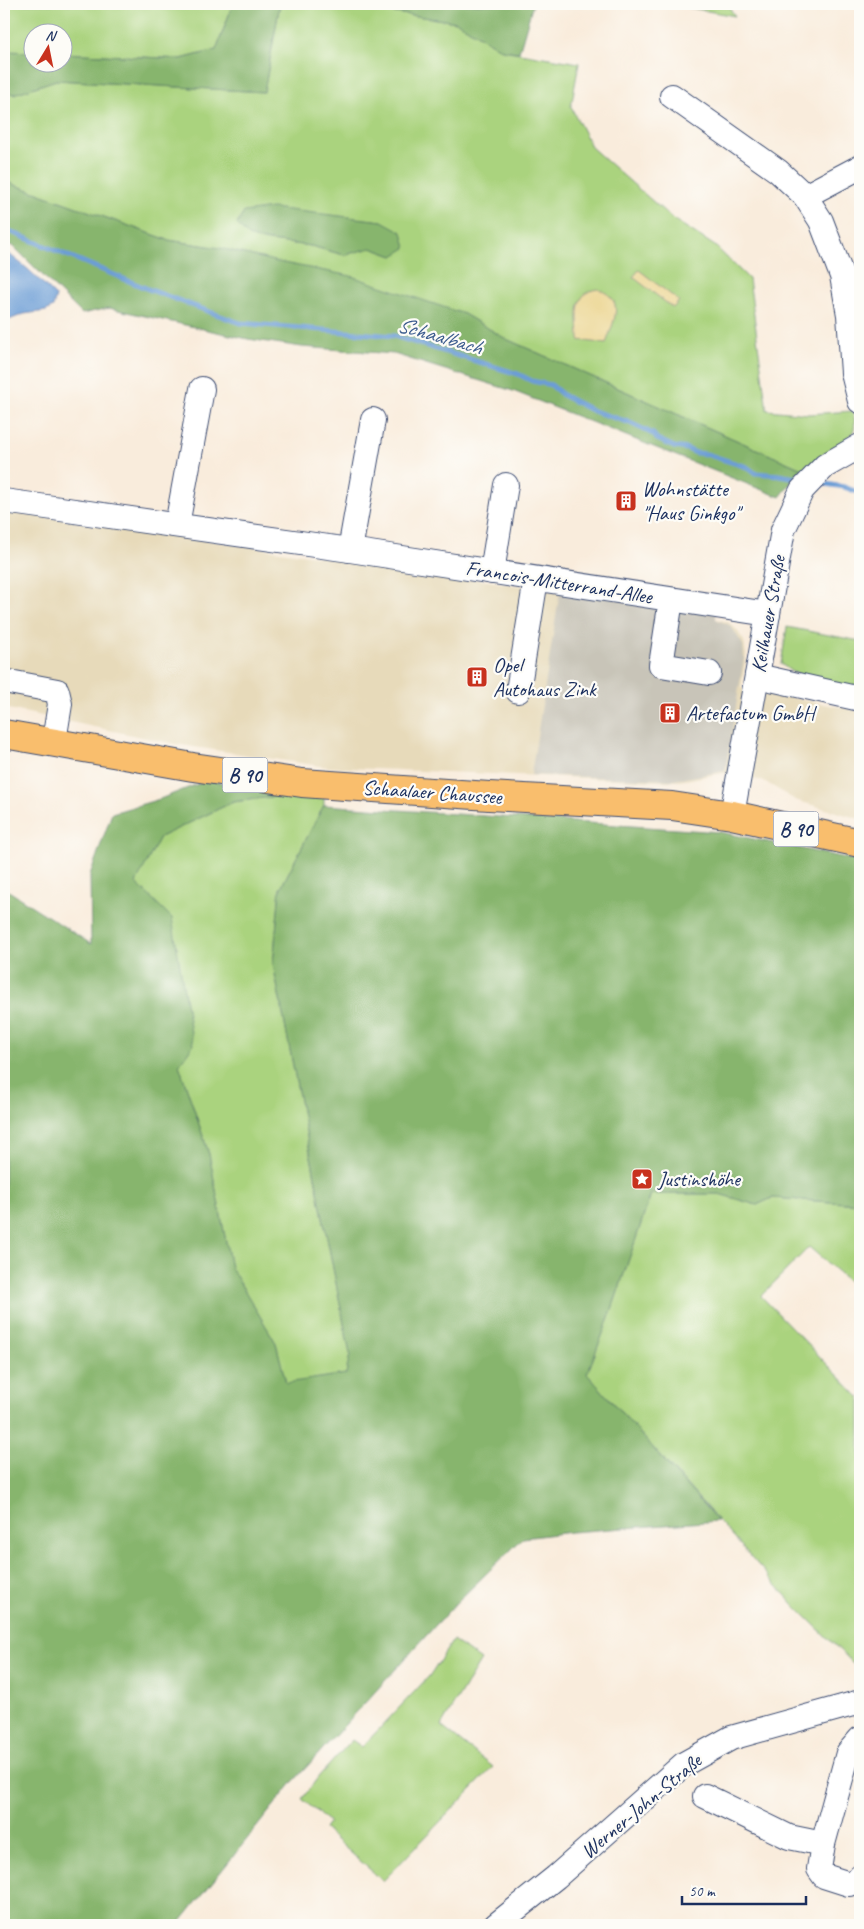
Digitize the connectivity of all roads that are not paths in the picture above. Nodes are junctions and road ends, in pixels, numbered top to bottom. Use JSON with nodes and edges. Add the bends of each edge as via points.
{"nodes":[{"id":1,"x":672,"y":96,"type":"dead end"},
{"id":2,"x":860,"y":167,"type":"edge"},
{"id":3,"x":804,"y":196,"type":"junction"},
{"id":4,"x":855,"y":314,"type":"edge"},
{"id":5,"x":202,"y":389,"type":"dead end"},
{"id":6,"x":860,"y":401,"type":"edge"},
{"id":7,"x":373,"y":420,"type":"dead end"},
{"id":8,"x":860,"y":446,"type":"edge"},
{"id":9,"x":506,"y":485,"type":"dead end"},
{"id":10,"x":4,"y":501,"type":"edge"},
{"id":11,"x":177,"y":525,"type":"junction"},
{"id":12,"x":350,"y":550,"type":"junction"},
{"id":13,"x":492,"y":572,"type":"junction"},
{"id":14,"x":536,"y":578,"type":"junction"},
{"id":15,"x":671,"y":600,"type":"junction"},
{"id":16,"x":768,"y":614,"type":"junction"},
{"id":17,"x":709,"y":673,"type":"dead end"},
{"id":18,"x":757,"y":676,"type":"junction"},
{"id":19,"x":4,"y":681,"type":"edge"},
{"id":20,"x":518,"y":691,"type":"dead end"},
{"id":21,"x":860,"y":699,"type":"edge"},
{"id":22,"x":4,"y":734,"type":"edge"},
{"id":23,"x":54,"y":741,"type":"junction"},
{"id":24,"x":732,"y":815,"type":"junction"},
{"id":25,"x":860,"y":843,"type":"edge"},
{"id":26,"x":860,"y":1702,"type":"edge"},
{"id":27,"x":860,"y":1739,"type":"edge"},
{"id":28,"x":705,"y":1796,"type":"dead end"},
{"id":29,"x":823,"y":1844,"type":"junction"},
{"id":30,"x":860,"y":1877,"type":"edge"},
{"id":31,"x":496,"y":1925,"type":"edge"}],
"edges":[{"from":1,"to":3,"type":"street","via":[[778,171]]},
{"from":2,"to":3,"type":"street"},
{"from":3,"to":4,"type":"street","via":[[832,246]]},
{"from":4,"to":6,"type":"street","via":[[853,373]]},
{"from":5,"to":11,"type":"street"},
{"from":7,"to":12,"type":"street"},
{"from":8,"to":16,"type":"street","name":"Keilhauer Straße","via":[[826,466],[802,490],[783,530]]},
{"from":9,"to":13,"type":"street"},
{"from":10,"to":11,"type":"street","name":"Francois-Mitterrand-Allee"},
{"from":11,"to":12,"type":"street","name":"Francois-Mitterrand-Allee"},
{"from":12,"to":13,"type":"street","name":"Francois-Mitterrand-Allee"},
{"from":13,"to":14,"type":"street","name":"Francois-Mitterrand-Allee"},
{"from":14,"to":15,"type":"street","name":"Francois-Mitterrand-Allee"},
{"from":14,"to":20,"type":"street"},
{"from":15,"to":16,"type":"street","name":"Francois-Mitterrand-Allee"},
{"from":15,"to":17,"type":"street","via":[[661,665]]},
{"from":16,"to":18,"type":"street","name":"Keilhauer Straße"},
{"from":18,"to":21,"type":"street"},
{"from":18,"to":24,"type":"street","name":"Keilhauer Straße"},
{"from":19,"to":23,"type":"street","via":[[57,691],[60,704]]},
{"from":22,"to":23,"type":"main road","name":"Schaalaer Chaussee","number":"B 90"},
{"from":23,"to":24,"type":"main road","name":"Schaalaer Chaussee","number":"B 90","via":[[302,783],[672,806]]},
{"from":24,"to":25,"type":"main road","name":"Schaalaer Chaussee","number":"B 90"},
{"from":26,"to":31,"type":"street","name":"Werner-John-Straße","via":[[731,1738],[684,1764],[556,1877]]},
{"from":27,"to":29,"type":"street","via":[[848,1753]]},
{"from":28,"to":29,"type":"street","via":[[788,1837]]},
{"from":29,"to":30,"type":"street","via":[[819,1869],[824,1876],[849,1884]]}]}
